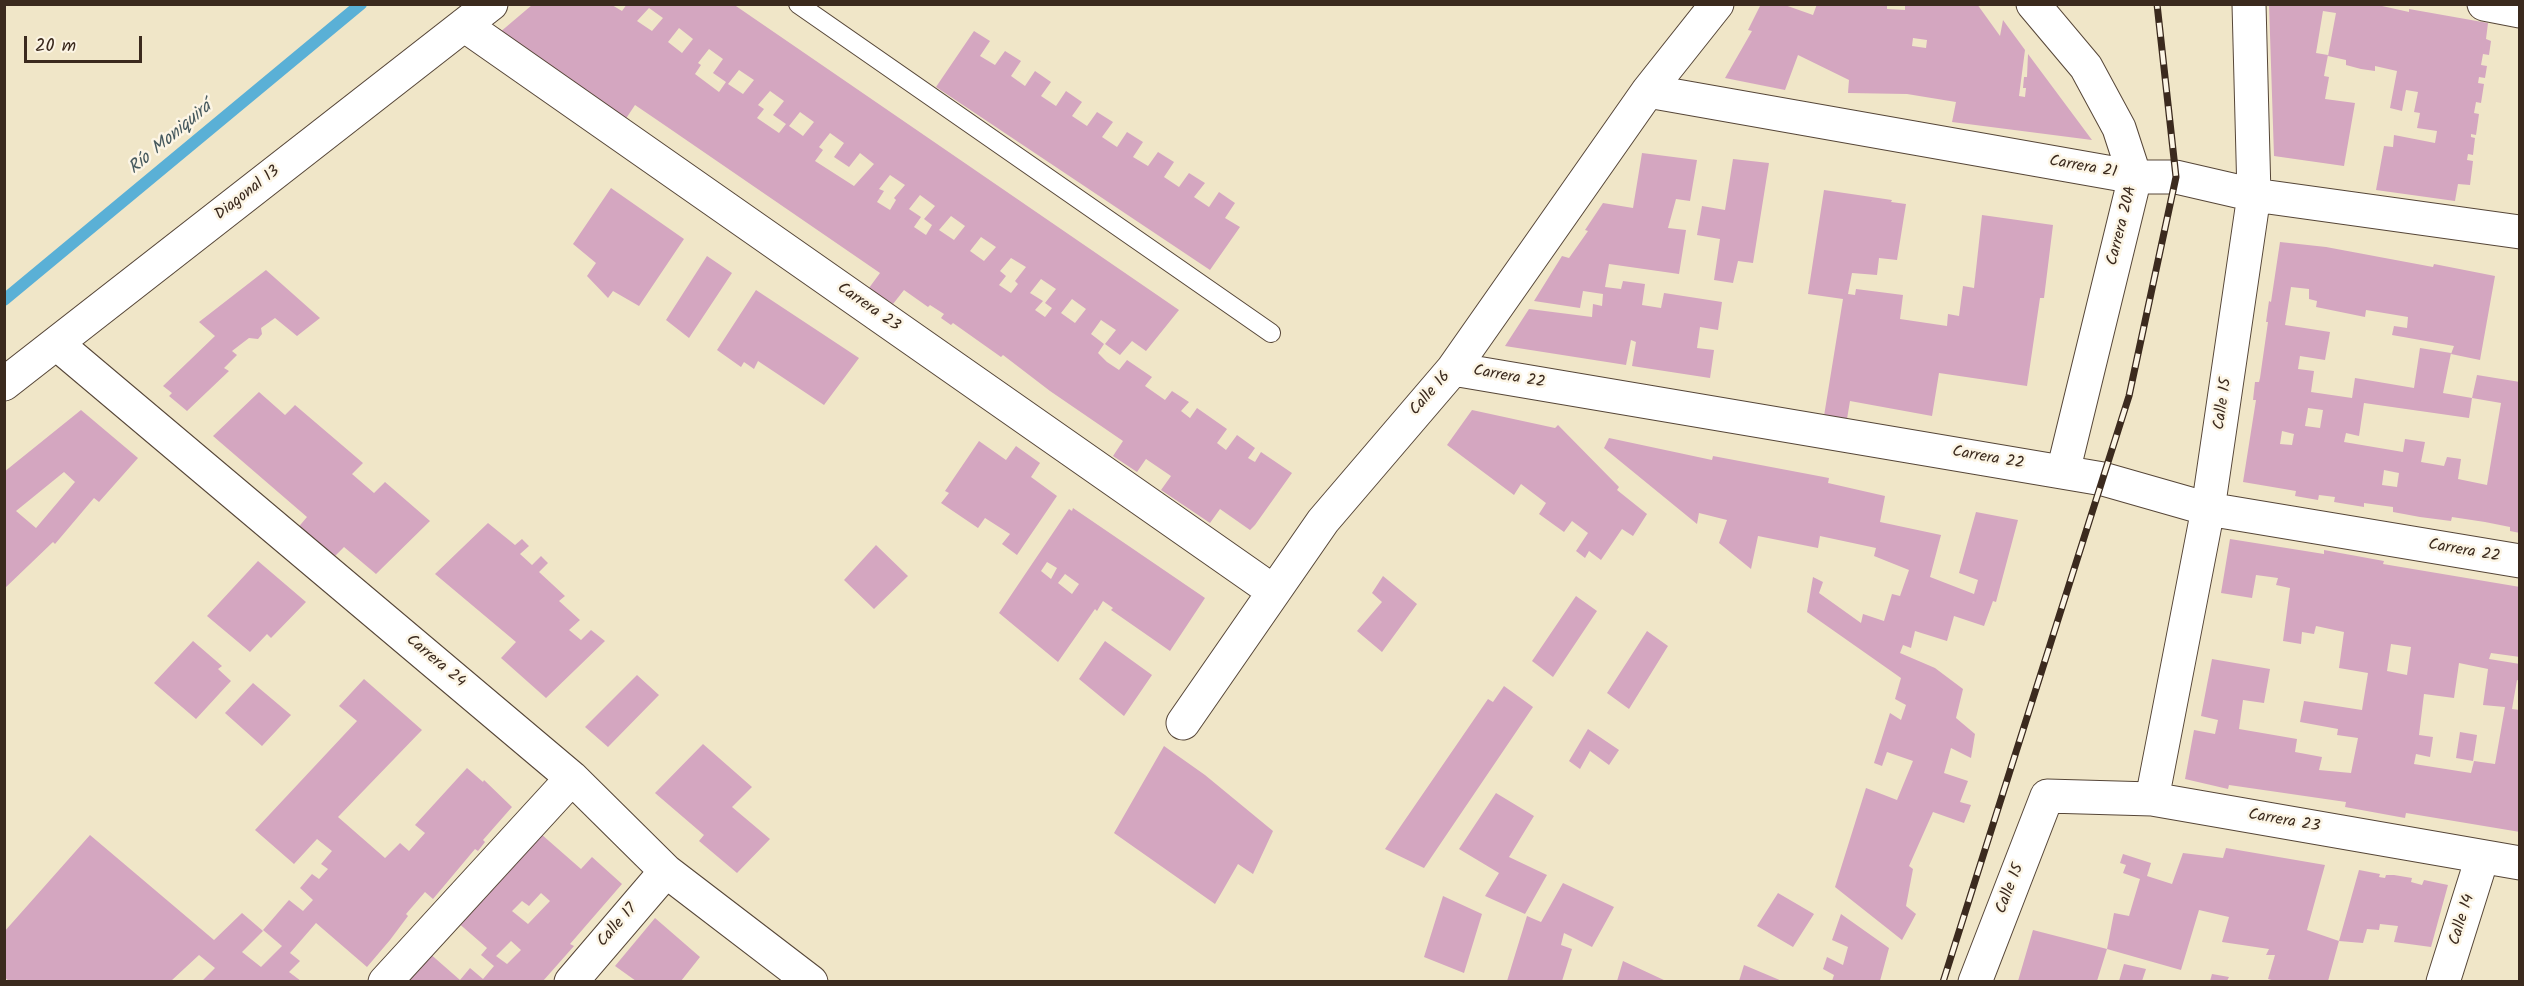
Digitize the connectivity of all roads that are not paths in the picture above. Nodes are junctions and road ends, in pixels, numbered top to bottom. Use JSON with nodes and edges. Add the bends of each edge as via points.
{"nodes":[{"id":1,"x":491,"y":4,"type":"edge"},
{"id":2,"x":798,"y":4,"type":"edge"},
{"id":3,"x":1717,"y":4,"type":"edge"},
{"id":4,"x":2032,"y":4,"type":"edge"},
{"id":5,"x":2249,"y":4,"type":"edge"},
{"id":6,"x":2484,"y":4,"type":"edge"},
{"id":7,"x":2520,"y":11,"type":"edge"},
{"id":8,"x":464,"y":25,"type":"junction"},
{"id":9,"x":1648,"y":91,"type":"junction"},
{"id":10,"x":2135,"y":177,"type":"junction"},
{"id":11,"x":2254,"y":195,"type":"junction"},
{"id":12,"x":2520,"y":232,"type":"edge"},
{"id":13,"x":1271,"y":333,"type":"dead end"},
{"id":14,"x":57,"y":344,"type":"junction"},
{"id":15,"x":1453,"y":369,"type":"junction"},
{"id":16,"x":4,"y":384,"type":"edge"},
{"id":17,"x":2063,"y":472,"type":"junction"},
{"id":18,"x":2208,"y":509,"type":"junction"},
{"id":19,"x":2520,"y":561,"type":"edge"},
{"id":20,"x":1273,"y":591,"type":"junction"},
{"id":21,"x":1183,"y":723,"type":"dead end"},
{"id":22,"x":572,"y":778,"type":"junction"},
{"id":23,"x":2047,"y":796,"type":"joint"},
{"id":24,"x":2152,"y":799,"type":"junction"},
{"id":25,"x":2482,"y":858,"type":"junction"},
{"id":26,"x":2520,"y":863,"type":"edge"},
{"id":27,"x":666,"y":871,"type":"junction"},
{"id":28,"x":385,"y":981,"type":"edge"},
{"id":29,"x":571,"y":981,"type":"edge"},
{"id":30,"x":811,"y":981,"type":"edge"},
{"id":31,"x":1975,"y":981,"type":"edge"},
{"id":32,"x":2443,"y":981,"type":"edge"}],
"edges":[{"from":1,"to":8,"type":"street","name":"Diagonal 13"},
{"from":2,"to":13,"type":"lane"},
{"from":3,"to":9,"type":"street","name":"Calle 16"},
{"from":4,"to":10,"type":"street","name":"Carrera 20A","via":[[2086,67],[2119,128]]},
{"from":5,"to":11,"type":"street","name":"Calle 15"},
{"from":6,"to":7,"type":"street"},
{"from":8,"to":14,"type":"street","name":"Diagonal 13"},
{"from":8,"to":20,"type":"street","name":"Carrera 23"},
{"from":9,"to":10,"type":"street","name":"Carrera 21"},
{"from":9,"to":15,"type":"street","name":"Calle 16"},
{"from":10,"to":11,"type":"street","name":"Carrera 21","via":[[2176,177]]},
{"from":10,"to":17,"type":"street","name":"Carrera 20A"},
{"from":11,"to":12,"type":"street","name":"Carrera 21"},
{"from":11,"to":18,"type":"street","name":"Calle 15"},
{"from":14,"to":16,"type":"street","name":"Diagonal 13"},
{"from":14,"to":22,"type":"street","name":"Carrera 24"},
{"from":15,"to":17,"type":"street","name":"Carrera 22"},
{"from":15,"to":20,"type":"street","name":"Calle 16","via":[[1323,521]]},
{"from":17,"to":18,"type":"street","name":"Carrera 22","via":[[2103,479]]},
{"from":18,"to":19,"type":"street","name":"Carrera 22"},
{"from":18,"to":24,"type":"street","name":"Calle 15"},
{"from":20,"to":21,"type":"street","name":"Calle 16"},
{"from":22,"to":27,"type":"street","name":"Carrera 24"},
{"from":22,"to":28,"type":"street"},
{"from":23,"to":24,"type":"street","name":"Carrera 23"},
{"from":23,"to":31,"type":"street","name":"Calle 15"},
{"from":24,"to":25,"type":"street","name":"Carrera 23"},
{"from":25,"to":26,"type":"street","name":"Carrera 23"},
{"from":25,"to":32,"type":"street","name":"Calle 14"},
{"from":27,"to":29,"type":"street","name":"Calle 17"},
{"from":27,"to":30,"type":"street","name":"Carrera 24"}]}
